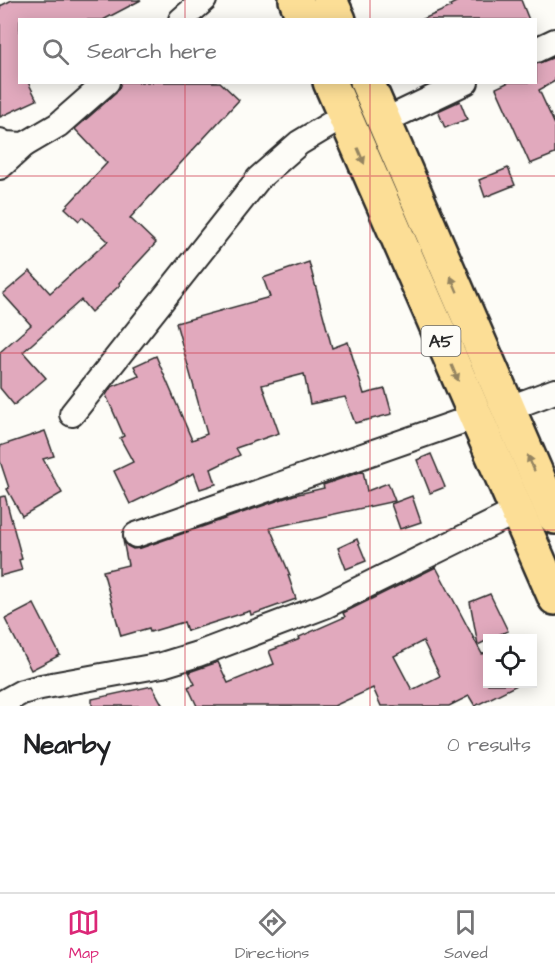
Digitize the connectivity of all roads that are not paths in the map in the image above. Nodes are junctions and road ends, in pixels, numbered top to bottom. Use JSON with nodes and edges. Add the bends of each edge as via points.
{"nodes":[{"id":1,"x":204,"y":0,"type":"edge"},
{"id":2,"x":296,"y":0,"type":"edge"},
{"id":3,"x":330,"y":0,"type":"edge"},
{"id":4,"x":183,"y":18,"type":"edge"},
{"id":5,"x":303,"y":18,"type":"edge"},
{"id":6,"x":338,"y":18,"type":"edge"},
{"id":7,"x":555,"y":41,"type":"edge"},
{"id":8,"x":537,"y":50,"type":"edge"},
{"id":9,"x":105,"y":84,"type":"edge"},
{"id":10,"x":331,"y":84,"type":"edge"},
{"id":11,"x":368,"y":84,"type":"edge"},
{"id":12,"x":462,"y":84,"type":"edge"},
{"id":13,"x":344,"y":116,"type":"junction"},
{"id":14,"x":384,"y":121,"type":"junction"},
{"id":15,"x":0,"y":141,"type":"edge"},
{"id":16,"x":24,"y":145,"type":"junction"},
{"id":17,"x":0,"y":167,"type":"edge"},
{"id":18,"x":555,"y":391,"type":"edge"},
{"id":19,"x":507,"y":409,"type":"junction"},
{"id":20,"x":72,"y":414,"type":"dead end"},
{"id":21,"x":474,"y":417,"type":"junction"},
{"id":22,"x":517,"y":511,"type":"junction"},
{"id":23,"x":555,"y":517,"type":"edge"},
{"id":24,"x":136,"y":535,"type":"dead end"},
{"id":25,"x":555,"y":598,"type":"edge"},
{"id":26,"x":0,"y":704,"type":"edge"}],
"edges":[{"from":1,"to":4,"type":"street"},
{"from":2,"to":5,"type":"highway"},
{"from":3,"to":6,"type":"highway"},
{"from":7,"to":8,"type":"street"},
{"from":9,"to":16,"type":"street","via":[[58,125]]},
{"from":10,"to":13,"type":"highway","number":"A5"},
{"from":11,"to":14,"type":"highway","number":"A5"},
{"from":12,"to":14,"type":"street"},
{"from":13,"to":20,"type":"street","via":[[299,143],[259,178]]},
{"from":13,"to":21,"type":"highway","number":"A5","one_way":true},
{"from":19,"to":14,"type":"highway","number":"A5","one_way":true},
{"from":15,"to":16,"type":"street"},
{"from":16,"to":17,"type":"street"},
{"from":18,"to":19,"type":"street"},
{"from":23,"to":19,"type":"highway","number":"A5","one_way":true},
{"from":21,"to":22,"type":"highway","number":"A5"},
{"from":21,"to":24,"type":"street"},
{"from":22,"to":25,"type":"highway","number":"A5"},
{"from":22,"to":26,"type":"street","via":[[325,606],[198,654],[162,665],[41,687]]}]}
